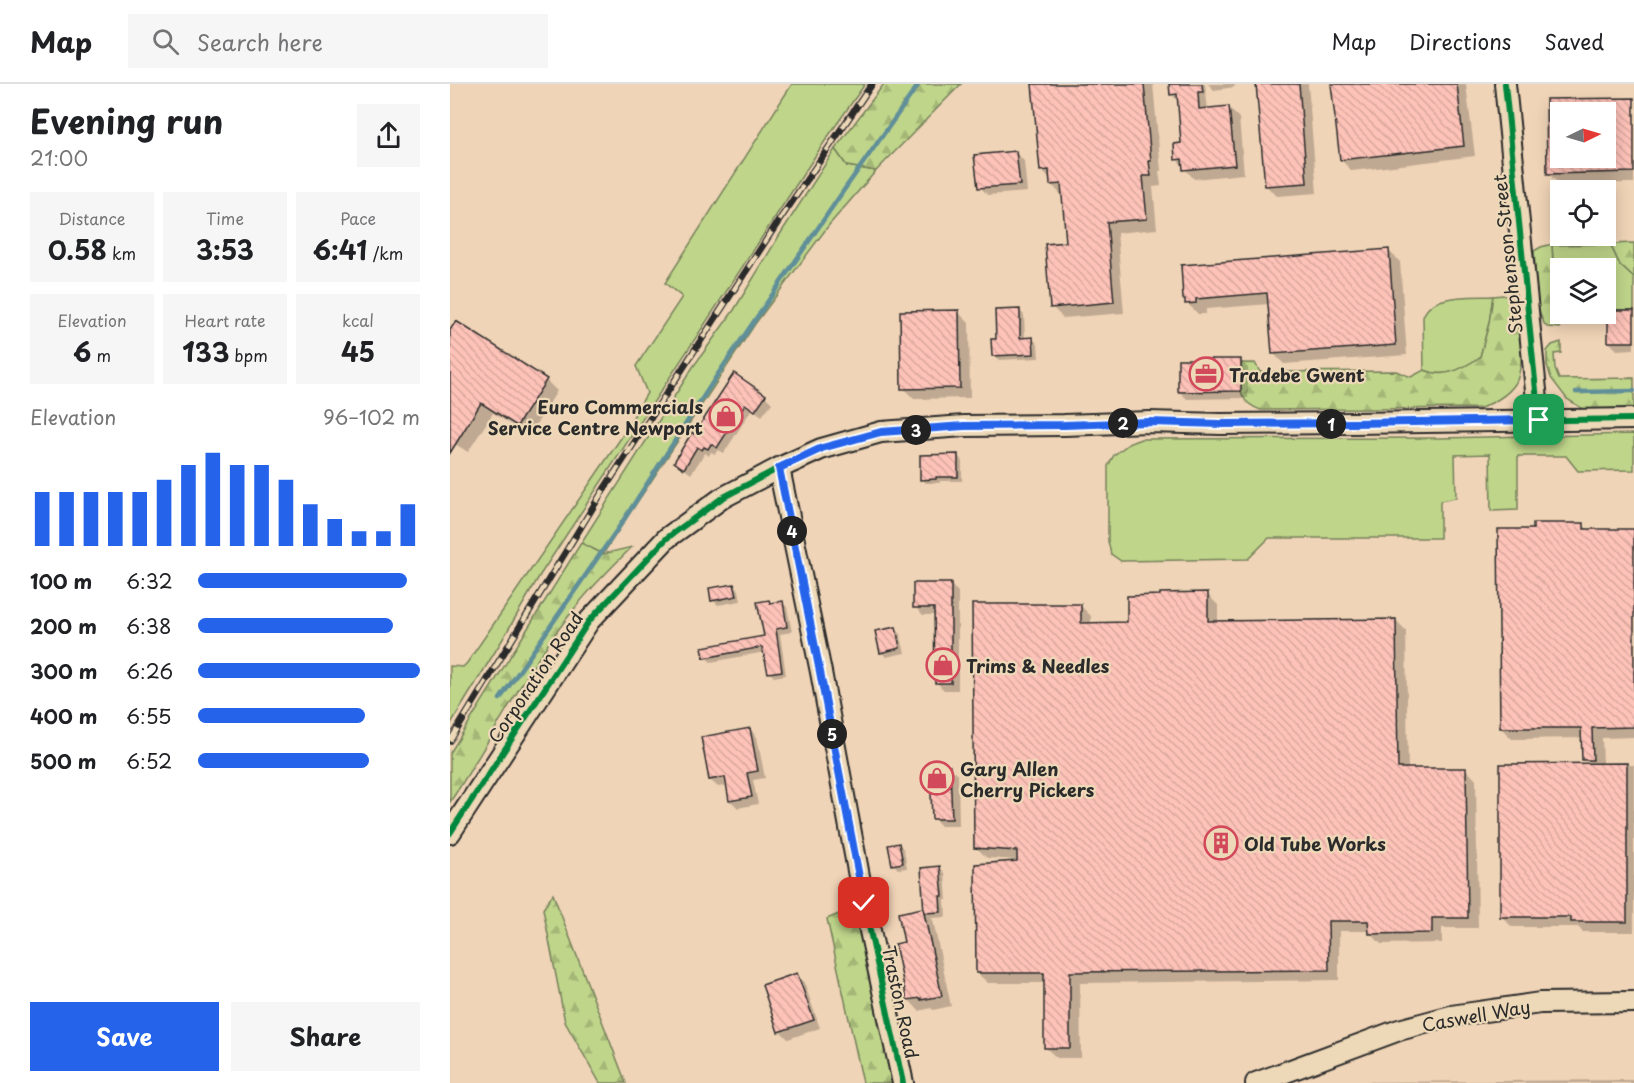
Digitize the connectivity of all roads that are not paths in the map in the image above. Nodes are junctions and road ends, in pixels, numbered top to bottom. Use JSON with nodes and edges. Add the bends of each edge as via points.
{"nodes":[{"id":1,"x":1505,"y":84,"type":"edge"},
{"id":2,"x":1634,"y":419,"type":"edge"},
{"id":3,"x":1539,"y":420,"type":"junction"},
{"id":4,"x":779,"y":468,"type":"junction"},
{"id":5,"x":450,"y":833,"type":"edge"},
{"id":6,"x":1634,"y":1002,"type":"edge"},
{"id":7,"x":903,"y":1083,"type":"edge"},
{"id":8,"x":1256,"y":1083,"type":"edge"}],
"edges":[{"from":1,"to":3,"type":"street","name":"Stephenson Street"},
{"from":2,"to":3,"type":"street","name":"Corporation Road"},
{"from":3,"to":4,"type":"street","name":"Corporation Road","via":[[964,426],[881,432],[822,448]]},
{"from":4,"to":5,"type":"street","name":"Corporation Road","via":[[722,498],[667,538],[589,621]]},
{"from":4,"to":7,"type":"street","name":"Traston Road"},
{"from":6,"to":8,"type":"street","name":"Caswell Way","via":[[1540,1003],[1451,1016],[1399,1030]]}]}
